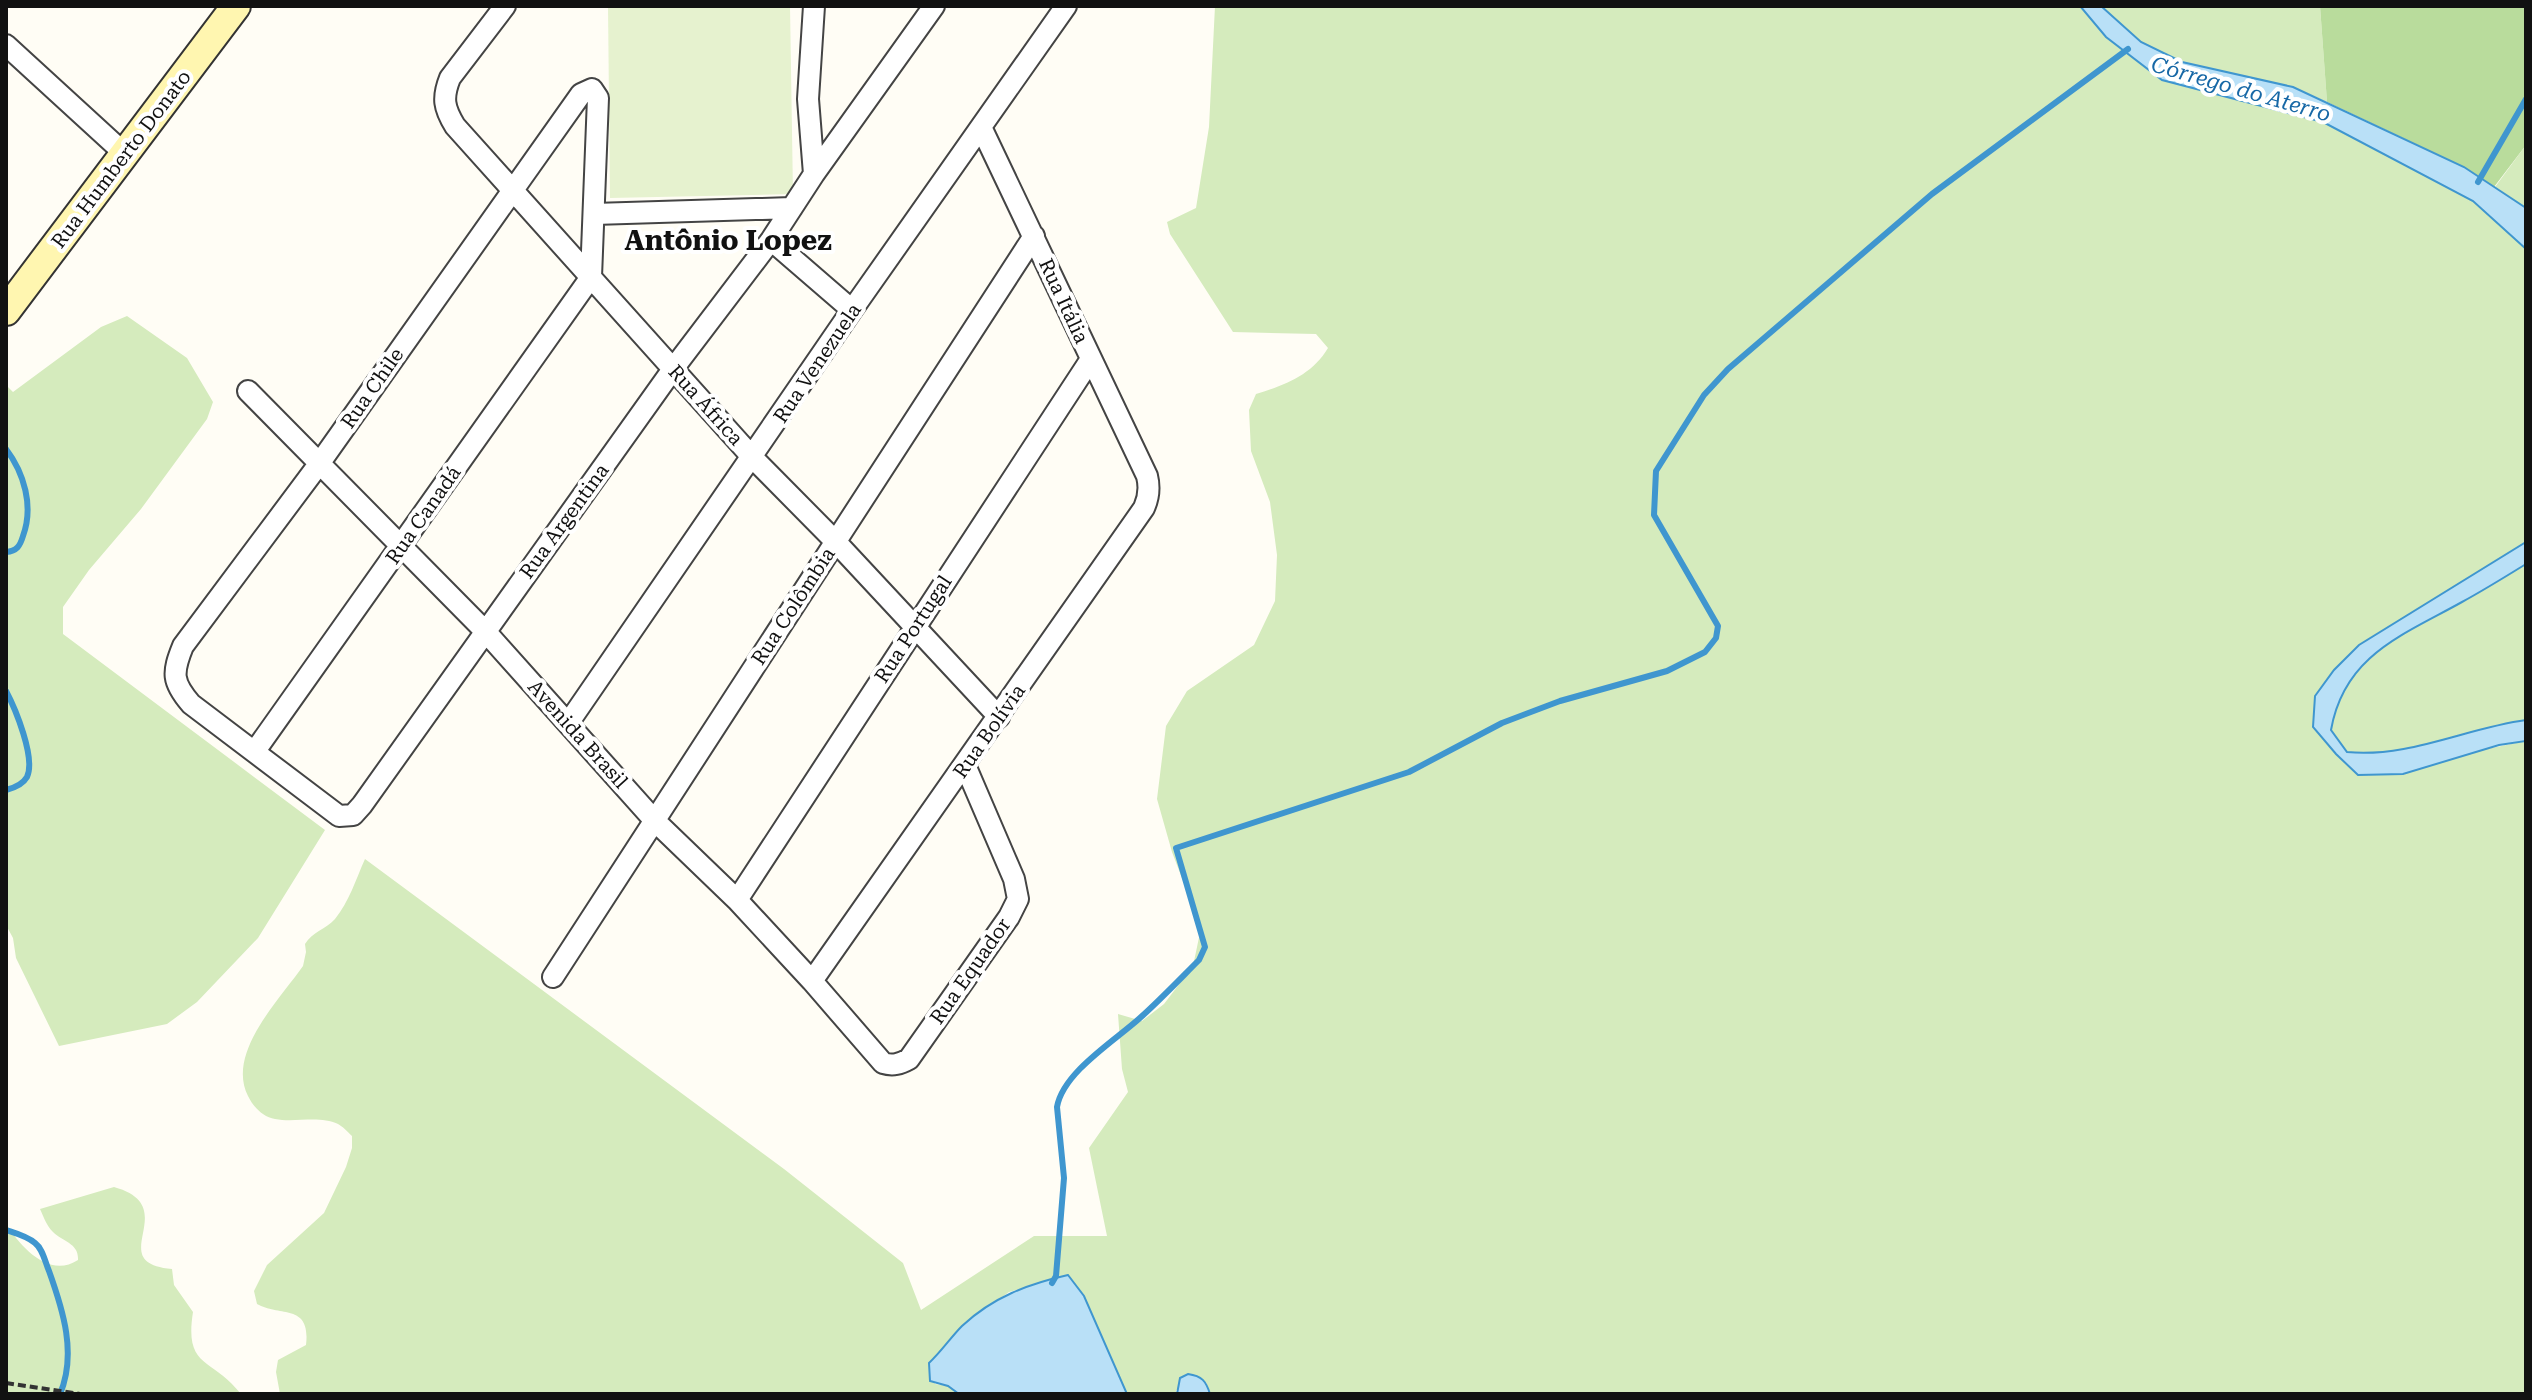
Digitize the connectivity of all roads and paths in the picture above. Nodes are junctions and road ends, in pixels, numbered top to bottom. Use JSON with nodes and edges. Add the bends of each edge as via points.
{"nodes":[{"id":1,"x":236,"y":6,"type":"edge"},
{"id":2,"x":505,"y":6,"type":"edge"},
{"id":3,"x":814,"y":6,"type":"edge"},
{"id":4,"x":934,"y":6,"type":"edge"},
{"id":5,"x":1066,"y":6,"type":"edge"},
{"id":6,"x":6,"y":45,"type":"edge"},
{"id":7,"x":981,"y":127,"type":"junction"},
{"id":8,"x":125,"y":154,"type":"junction"},
{"id":9,"x":814,"y":174,"type":"junction"},
{"id":10,"x":512,"y":191,"type":"junction"},
{"id":11,"x":792,"y":208,"type":"junction"},
{"id":12,"x":594,"y":214,"type":"junction"},
{"id":13,"x":1034,"y":236,"type":"junction"},
{"id":14,"x":771,"y":240,"type":"junction"},
{"id":15,"x":591,"y":277,"type":"junction"},
{"id":16,"x":852,"y":310,"type":"junction"},
{"id":17,"x":6,"y":311,"type":"edge"},
{"id":18,"x":1091,"y":359,"type":"junction"},
{"id":19,"x":673,"y":369,"type":"junction"},
{"id":20,"x":248,"y":391,"type":"dead end"},
{"id":21,"x":753,"y":458,"type":"junction"},
{"id":22,"x":319,"y":464,"type":"junction"},
{"id":23,"x":1147,"y":476,"type":"joint"},
{"id":24,"x":835,"y":541,"type":"junction"},
{"id":25,"x":401,"y":546,"type":"junction"},
{"id":26,"x":914,"y":627,"type":"junction"},
{"id":27,"x":485,"y":631,"type":"junction"},
{"id":28,"x":999,"y":717,"type":"junction"},
{"id":29,"x":569,"y":722,"type":"junction"},
{"id":30,"x":255,"y":751,"type":"junction"},
{"id":31,"x":965,"y":765,"type":"junction"},
{"id":32,"x":655,"y":821,"type":"junction"},
{"id":33,"x":737,"y":900,"type":"junction"},
{"id":34,"x":553,"y":977,"type":"dead end"},
{"id":35,"x":812,"y":981,"type":"junction"},
{"id":36,"x":909,"y":1059,"type":"joint"},
{"id":37,"x":6,"y":1383,"type":"edge"},
{"id":38,"x":80,"y":1394,"type":"edge"}],
"edges":[{"from":1,"to":8,"type":"main road","name":"Rua Humberto Donato"},
{"from":2,"to":10,"type":"street","name":"Rua África","via":[[450,78],[443,100],[455,126]]},
{"from":3,"to":9,"type":"street","via":[[808,99]]},
{"from":4,"to":9,"type":"street","name":"Rua Argentina"},
{"from":5,"to":7,"type":"street","name":"Rua Venezuela"},
{"from":6,"to":8,"type":"street"},
{"from":7,"to":13,"type":"street","name":"Rua Itália"},
{"from":7,"to":16,"type":"street","name":"Rua Venezuela"},
{"from":8,"to":17,"type":"main road","name":"Rua Humberto Donato"},
{"from":9,"to":11,"type":"street","name":"Rua Argentina"},
{"from":10,"to":12,"type":"street","name":"Rua Chile","via":[[581,94],[592,89],[598,98]]},
{"from":10,"to":15,"type":"street","name":"Rua África"},
{"from":10,"to":22,"type":"street","name":"Rua Chile"},
{"from":11,"to":12,"type":"street"},
{"from":11,"to":14,"type":"street","name":"Rua Argentina"},
{"from":12,"to":15,"type":"street"},
{"from":13,"to":18,"type":"street","name":"Rua Itália"},
{"from":13,"to":24,"type":"street","name":"Rua Colômbia"},
{"from":14,"to":16,"type":"street"},
{"from":14,"to":19,"type":"street","name":"Rua Argentina"},
{"from":15,"to":19,"type":"street","name":"Rua África"},
{"from":15,"to":25,"type":"street","name":"Rua Canadá"},
{"from":16,"to":21,"type":"street","name":"Rua Venezuela"},
{"from":18,"to":23,"type":"street","name":"Rua Itália"},
{"from":18,"to":26,"type":"street","name":"Rua Portugal"},
{"from":19,"to":21,"type":"street","name":"Rua África"},
{"from":19,"to":27,"type":"street","name":"Rua Argentina"},
{"from":20,"to":22,"type":"street","name":"Avenida Brasil"},
{"from":21,"to":24,"type":"street","name":"Rua África"},
{"from":21,"to":29,"type":"street","name":"Rua Venezuela"},
{"from":22,"to":25,"type":"street","name":"Avenida Brasil"},
{"from":22,"to":30,"type":"street","name":"Rua Chile","via":[[183,646],[175,665],[179,690],[191,704]]},
{"from":23,"to":28,"type":"street","name":"Rua Bolívia","via":[[1144,508]]},
{"from":24,"to":26,"type":"street","name":"Rua África"},
{"from":24,"to":32,"type":"street","name":"Rua Colômbia"},
{"from":25,"to":27,"type":"street","name":"Avenida Brasil"},
{"from":25,"to":30,"type":"street","name":"Rua Canadá"},
{"from":26,"to":28,"type":"street","name":"Rua África"},
{"from":26,"to":33,"type":"street","name":"Rua Portugal"},
{"from":27,"to":29,"type":"street","name":"Avenida Brasil"},
{"from":27,"to":30,"type":"street","name":"Rua Argentina","via":[[353,815],[339,816]]},
{"from":28,"to":31,"type":"street","name":"Rua Bolívia"},
{"from":29,"to":32,"type":"street","name":"Avenida Brasil"},
{"from":31,"to":35,"type":"street","name":"Rua Bolívia"},
{"from":31,"to":36,"type":"street","name":"Rua Equador","via":[[1018,899]]},
{"from":32,"to":33,"type":"street","name":"Avenida Brasil"},
{"from":32,"to":34,"type":"street","name":"Rua Colômbia"},
{"from":33,"to":35,"type":"street","name":"Avenida Brasil"},
{"from":35,"to":36,"type":"street","name":"Avenida Brasil","via":[[883,1063]]},
{"from":37,"to":38,"type":"path"}]}
